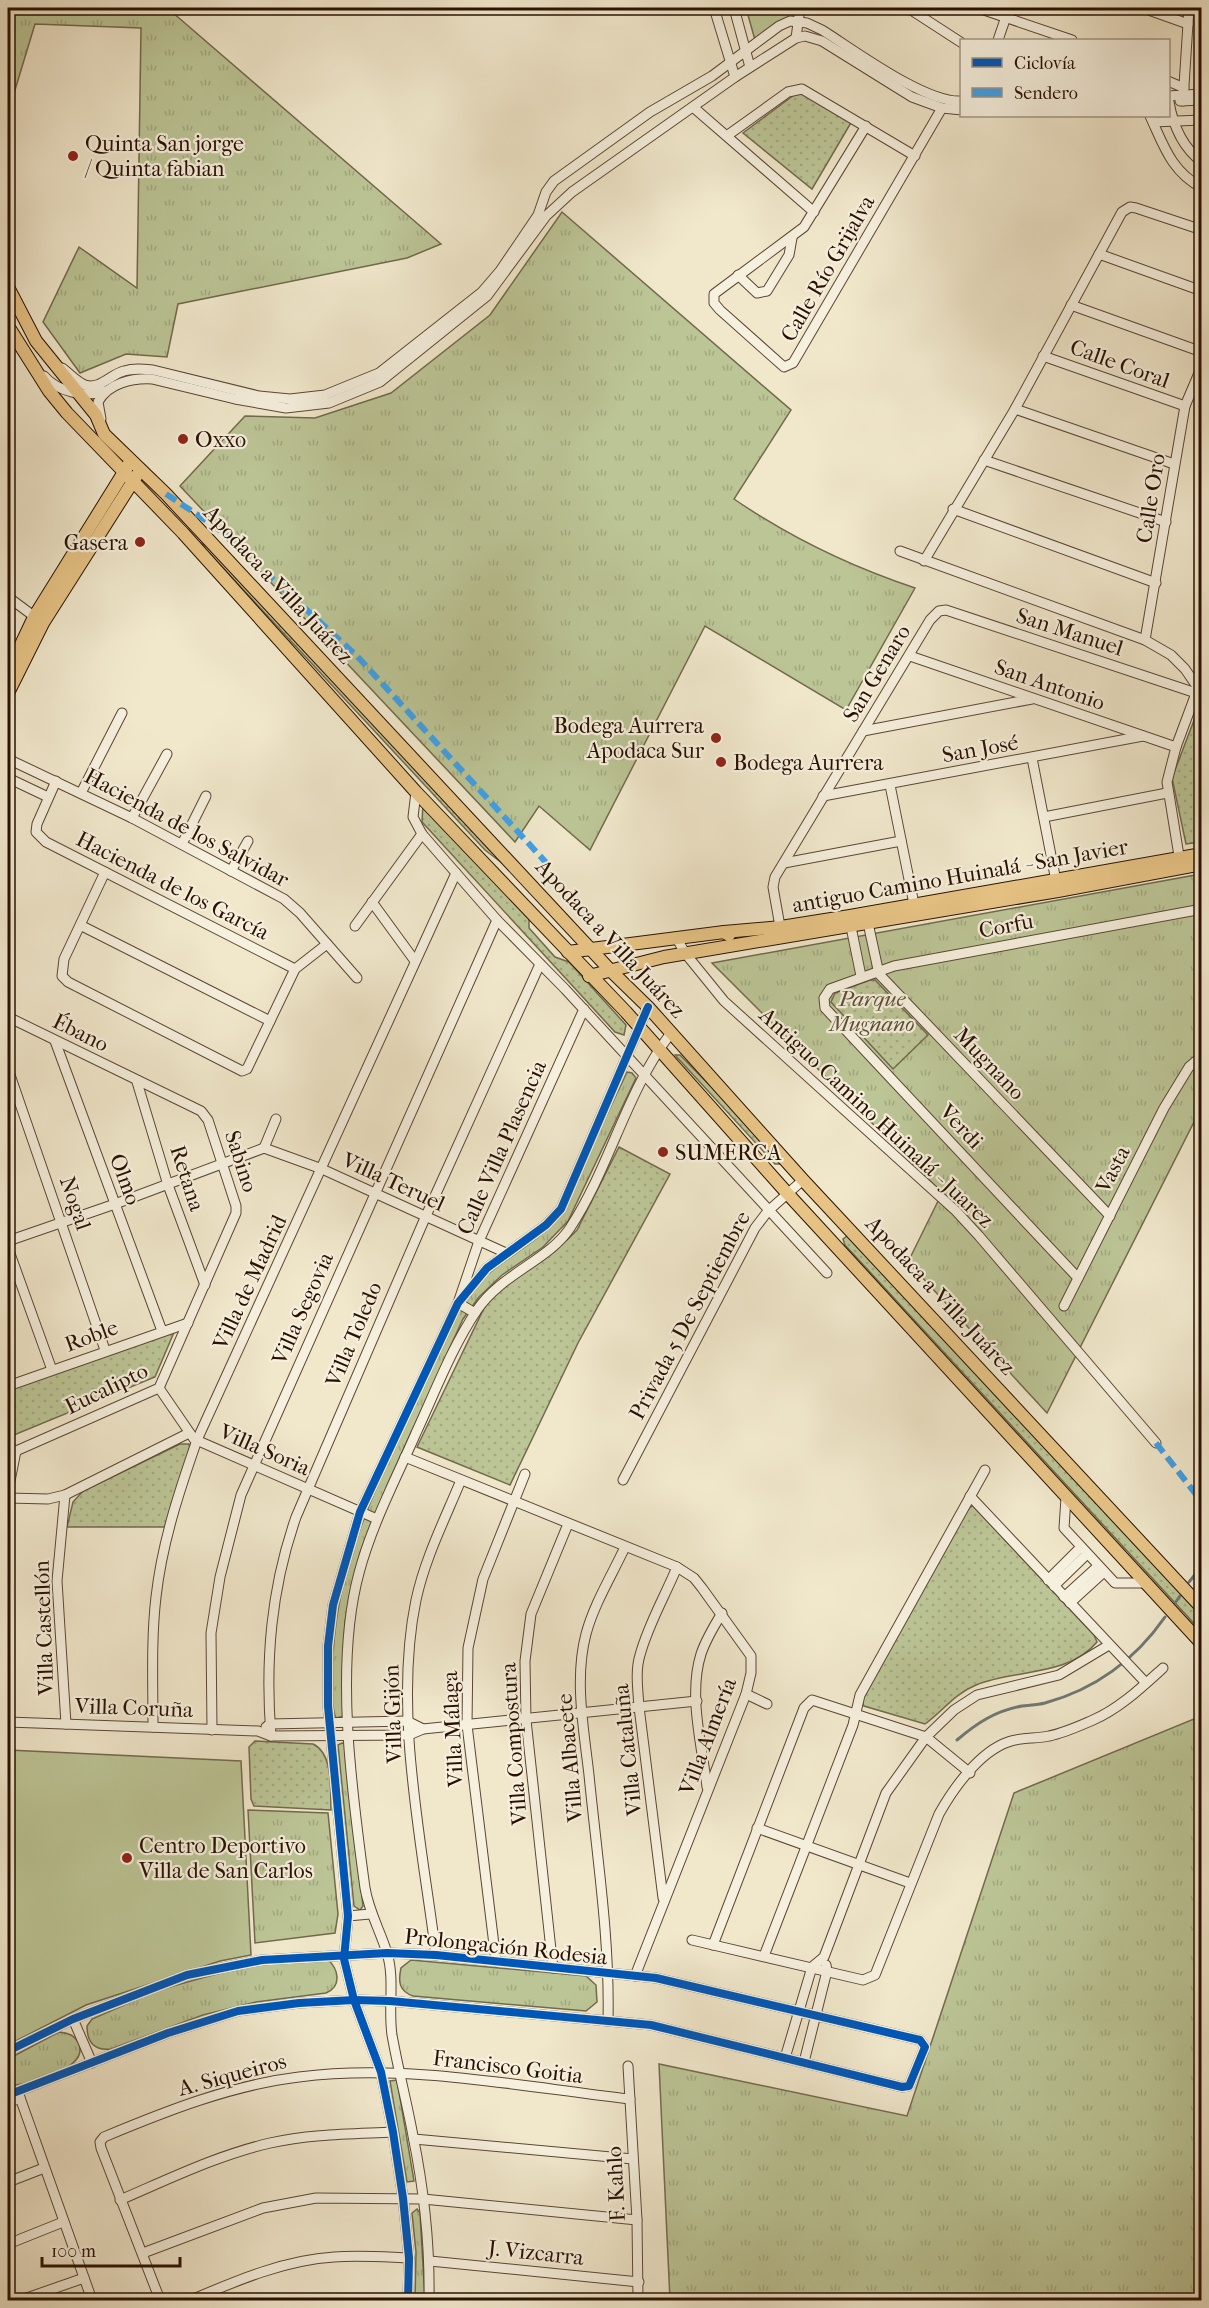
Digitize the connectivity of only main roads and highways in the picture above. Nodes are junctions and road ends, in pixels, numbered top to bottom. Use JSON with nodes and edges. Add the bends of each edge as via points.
{"nodes":[{"id":1,"x":8,"y":287,"type":"edge"},
{"id":2,"x":8,"y":326,"type":"edge"},
{"id":3,"x":132,"y":467,"type":"junction"},
{"id":4,"x":133,"y":480,"type":"junction"},
{"id":5,"x":39,"y":620,"type":"junction"},
{"id":6,"x":8,"y":672,"type":"edge"},
{"id":7,"x":8,"y":693,"type":"edge"},
{"id":8,"x":357,"y":698,"type":"junction"},
{"id":9,"x":343,"y":712,"type":"junction"},
{"id":10,"x":1202,"y":854,"type":"edge"},
{"id":11,"x":1180,"y":863,"type":"junction"},
{"id":12,"x":1202,"y":864,"type":"edge"},
{"id":13,"x":915,"y":909,"type":"junction"},
{"id":14,"x":724,"y":932,"type":"junction"},
{"id":15,"x":781,"y":932,"type":"junction"},
{"id":16,"x":741,"y":945,"type":"junction"},
{"id":17,"x":590,"y":948,"type":"junction"},
{"id":18,"x":568,"y":952,"type":"junction"},
{"id":19,"x":611,"y":971,"type":"junction"},
{"id":20,"x":589,"y":976,"type":"junction"},
{"id":21,"x":1202,"y":1608,"type":"edge"},
{"id":22,"x":1202,"y":1644,"type":"edge"}],
"edges":[{"from":1,"to":3,"type":"main road","name":"Apodaca a Villa Juárez","via":[[23,321],[48,359],[96,415],[105,436]]},
{"from":2,"to":3,"type":"main road","name":"Apodaca a Villa Juárez","via":[[61,406]]},
{"from":3,"to":4,"type":"main road","name":"Apodaca a Villa Juárez"},
{"from":3,"to":5,"type":"main road"},
{"from":3,"to":8,"type":"main road","name":"Apodaca a Villa Juárez","via":[[166,494]]},
{"from":4,"to":5,"type":"main road"},
{"from":4,"to":9,"type":"main road","name":"Apodaca a Villa Juárez"},
{"from":5,"to":6,"type":"main road"},
{"from":5,"to":7,"type":"main road"},
{"from":8,"to":9,"type":"main road"},
{"from":8,"to":17,"type":"main road","name":"Apodaca a Villa Juárez"},
{"from":9,"to":18,"type":"main road","name":"Apodaca a Villa Juárez"},
{"from":10,"to":11,"type":"main road"},
{"from":11,"to":12,"type":"main road"},
{"from":11,"to":13,"type":"main road"},
{"from":13,"to":15,"type":"main road","name":"antiguo Camino Huinalá - San Javier"},
{"from":13,"to":15,"type":"main road","via":[[850,927]]},
{"from":14,"to":15,"type":"main road","name":"antiguo Camino Huinalá - San Javier"},
{"from":14,"to":16,"type":"main road"},
{"from":14,"to":17,"type":"main road","name":"antiguo Camino Huinalá - San Javier"},
{"from":15,"to":16,"type":"main road"},
{"from":16,"to":19,"type":"main road","via":[[685,953]]},
{"from":17,"to":18,"type":"main road","name":"antiguo Camino Huinalá - San Javier"},
{"from":17,"to":19,"type":"main road","name":"Apodaca a Villa Juárez"},
{"from":18,"to":20,"type":"main road","name":"Apodaca a Villa Juárez"},
{"from":19,"to":20,"type":"main road"},
{"from":19,"to":21,"type":"main road","name":"Apodaca a Villa Juárez"},
{"from":20,"to":22,"type":"main road","name":"Apodaca a Villa Juárez"}]}
